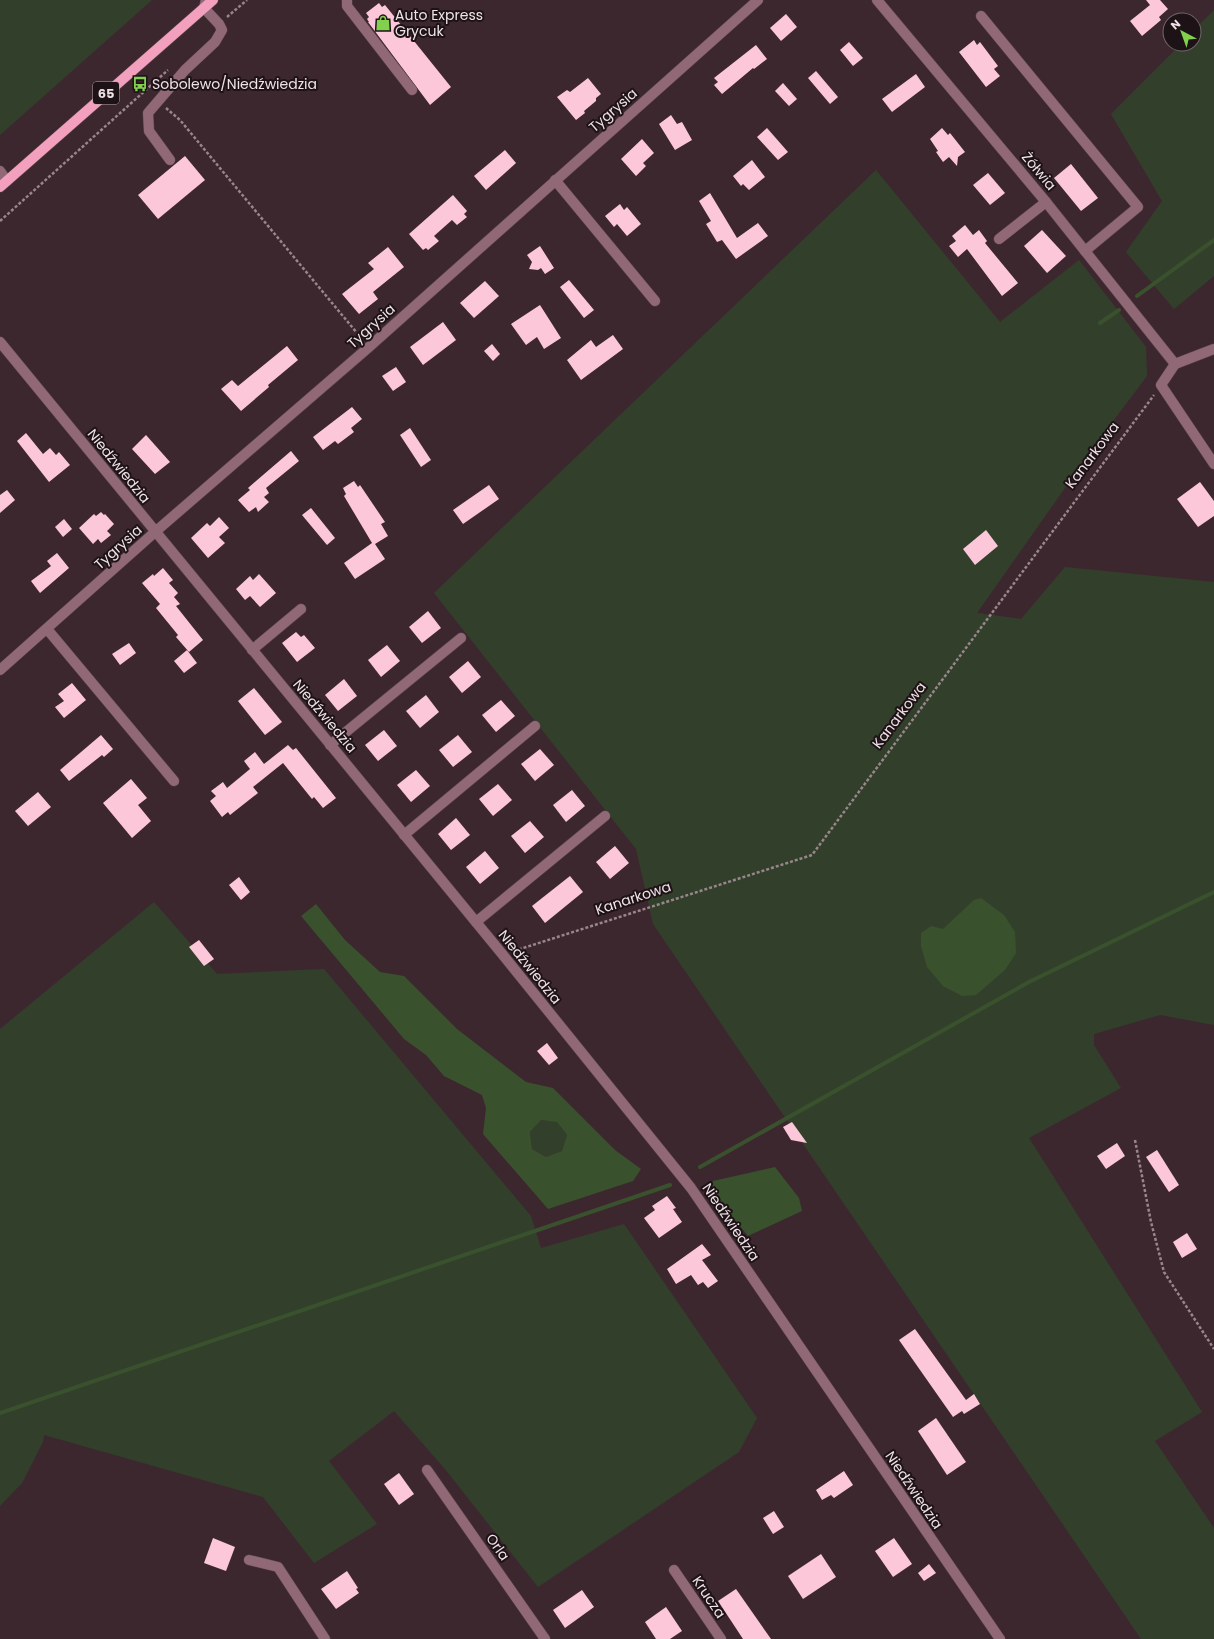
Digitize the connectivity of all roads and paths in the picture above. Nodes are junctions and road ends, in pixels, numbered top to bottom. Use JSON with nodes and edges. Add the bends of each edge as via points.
{"nodes":[{"id":1,"x":213,"y":0,"type":"edge"},
{"id":2,"x":247,"y":0,"type":"edge"},
{"id":3,"x":347,"y":0,"type":"edge"},
{"id":4,"x":758,"y":0,"type":"edge"},
{"id":5,"x":877,"y":0,"type":"edge"},
{"id":6,"x":205,"y":4,"type":"edge"},
{"id":7,"x":981,"y":16,"type":"dead end"},
{"id":8,"x":219,"y":24,"type":"junction"},
{"id":9,"x":172,"y":66,"type":"dead end"},
{"id":10,"x":412,"y":90,"type":"dead end"},
{"id":11,"x":159,"y":100,"type":"junction"},
{"id":12,"x":170,"y":160,"type":"dead end"},
{"id":13,"x":0,"y":171,"type":"edge"},
{"id":14,"x":555,"y":180,"type":"junction"},
{"id":15,"x":3,"y":184,"type":"edge"},
{"id":16,"x":1046,"y":202,"type":"junction"},
{"id":17,"x":0,"y":221,"type":"edge"},
{"id":18,"x":999,"y":239,"type":"dead end"},
{"id":19,"x":1085,"y":251,"type":"junction"},
{"id":20,"x":656,"y":300,"type":"dead end"},
{"id":21,"x":0,"y":342,"type":"edge"},
{"id":22,"x":368,"y":346,"type":"junction"},
{"id":23,"x":1214,"y":349,"type":"edge"},
{"id":24,"x":1175,"y":364,"type":"junction"},
{"id":25,"x":1161,"y":385,"type":"junction"},
{"id":26,"x":1214,"y":464,"type":"edge"},
{"id":27,"x":155,"y":532,"type":"junction"},
{"id":28,"x":301,"y":610,"type":"dead end"},
{"id":29,"x":47,"y":629,"type":"junction"},
{"id":30,"x":461,"y":638,"type":"dead end"},
{"id":31,"x":252,"y":650,"type":"junction"},
{"id":32,"x":0,"y":670,"type":"edge"},
{"id":33,"x":535,"y":726,"type":"dead end"},
{"id":34,"x":330,"y":745,"type":"junction"},
{"id":35,"x":174,"y":781,"type":"dead end"},
{"id":36,"x":605,"y":816,"type":"dead end"},
{"id":37,"x":404,"y":835,"type":"junction"},
{"id":38,"x":476,"y":922,"type":"junction"},
{"id":39,"x":503,"y":955,"type":"junction"},
{"id":40,"x":1135,"y":1140,"type":"dead end"},
{"id":41,"x":1214,"y":1349,"type":"edge"},
{"id":42,"x":427,"y":1470,"type":"dead end"},
{"id":43,"x":249,"y":1560,"type":"dead end"},
{"id":44,"x":674,"y":1570,"type":"dead end"},
{"id":45,"x":325,"y":1639,"type":"edge"},
{"id":46,"x":545,"y":1639,"type":"edge"},
{"id":47,"x":721,"y":1639,"type":"edge"},
{"id":48,"x":1000,"y":1639,"type":"edge"}],
"edges":[{"from":1,"to":6,"type":"main road","number":"65"},
{"from":2,"to":8,"type":"path"},
{"from":3,"to":10,"type":"street","via":[[347,6]]},
{"from":4,"to":14,"type":"street","name":"Tygrysia"},
{"from":5,"to":16,"type":"street","name":"Żółwia"},
{"from":6,"to":8,"type":"street"},
{"from":6,"to":15,"type":"main road","number":"65"},
{"from":7,"to":19,"type":"street","via":[[1138,207]]},
{"from":8,"to":11,"type":"street","via":[[222,30],[215,42],[185,70]]},
{"from":9,"to":17,"type":"path"},
{"from":11,"to":12,"type":"street","via":[[148,113],[149,131]]},
{"from":11,"to":22,"type":"path","via":[[180,120]]},
{"from":13,"to":15,"type":"street"},
{"from":14,"to":20,"type":"street"},
{"from":14,"to":22,"type":"street","name":"Tygrysia"},
{"from":16,"to":18,"type":"street"},
{"from":16,"to":19,"type":"street","name":"Żółwia"},
{"from":19,"to":24,"type":"street","name":"Żółwia"},
{"from":21,"to":27,"type":"street","name":"Niedźwiedzia"},
{"from":22,"to":27,"type":"street","name":"Tygrysia"},
{"from":23,"to":24,"type":"street"},
{"from":24,"to":25,"type":"street"},
{"from":25,"to":26,"type":"street"},
{"from":25,"to":39,"type":"path","name":"Kanarkowa","via":[[812,855]]},
{"from":27,"to":29,"type":"street","name":"Tygrysia"},
{"from":27,"to":31,"type":"street","name":"Niedźwiedzia"},
{"from":28,"to":31,"type":"street"},
{"from":29,"to":32,"type":"street","name":"Tygrysia"},
{"from":29,"to":35,"type":"street"},
{"from":30,"to":34,"type":"street"},
{"from":31,"to":34,"type":"street","name":"Niedźwiedzia"},
{"from":33,"to":37,"type":"street"},
{"from":34,"to":37,"type":"street","name":"Niedźwiedzia"},
{"from":36,"to":38,"type":"street"},
{"from":37,"to":38,"type":"street","name":"Niedźwiedzia"},
{"from":38,"to":39,"type":"street","name":"Niedźwiedzia"},
{"from":39,"to":48,"type":"street","name":"Niedźwiedzia","via":[[691,1188]]},
{"from":40,"to":41,"type":"path","via":[[1164,1272]]},
{"from":42,"to":46,"type":"street","name":"Orla"},
{"from":43,"to":45,"type":"street","via":[[278,1567]]},
{"from":44,"to":47,"type":"street","name":"Krucza"}]}
